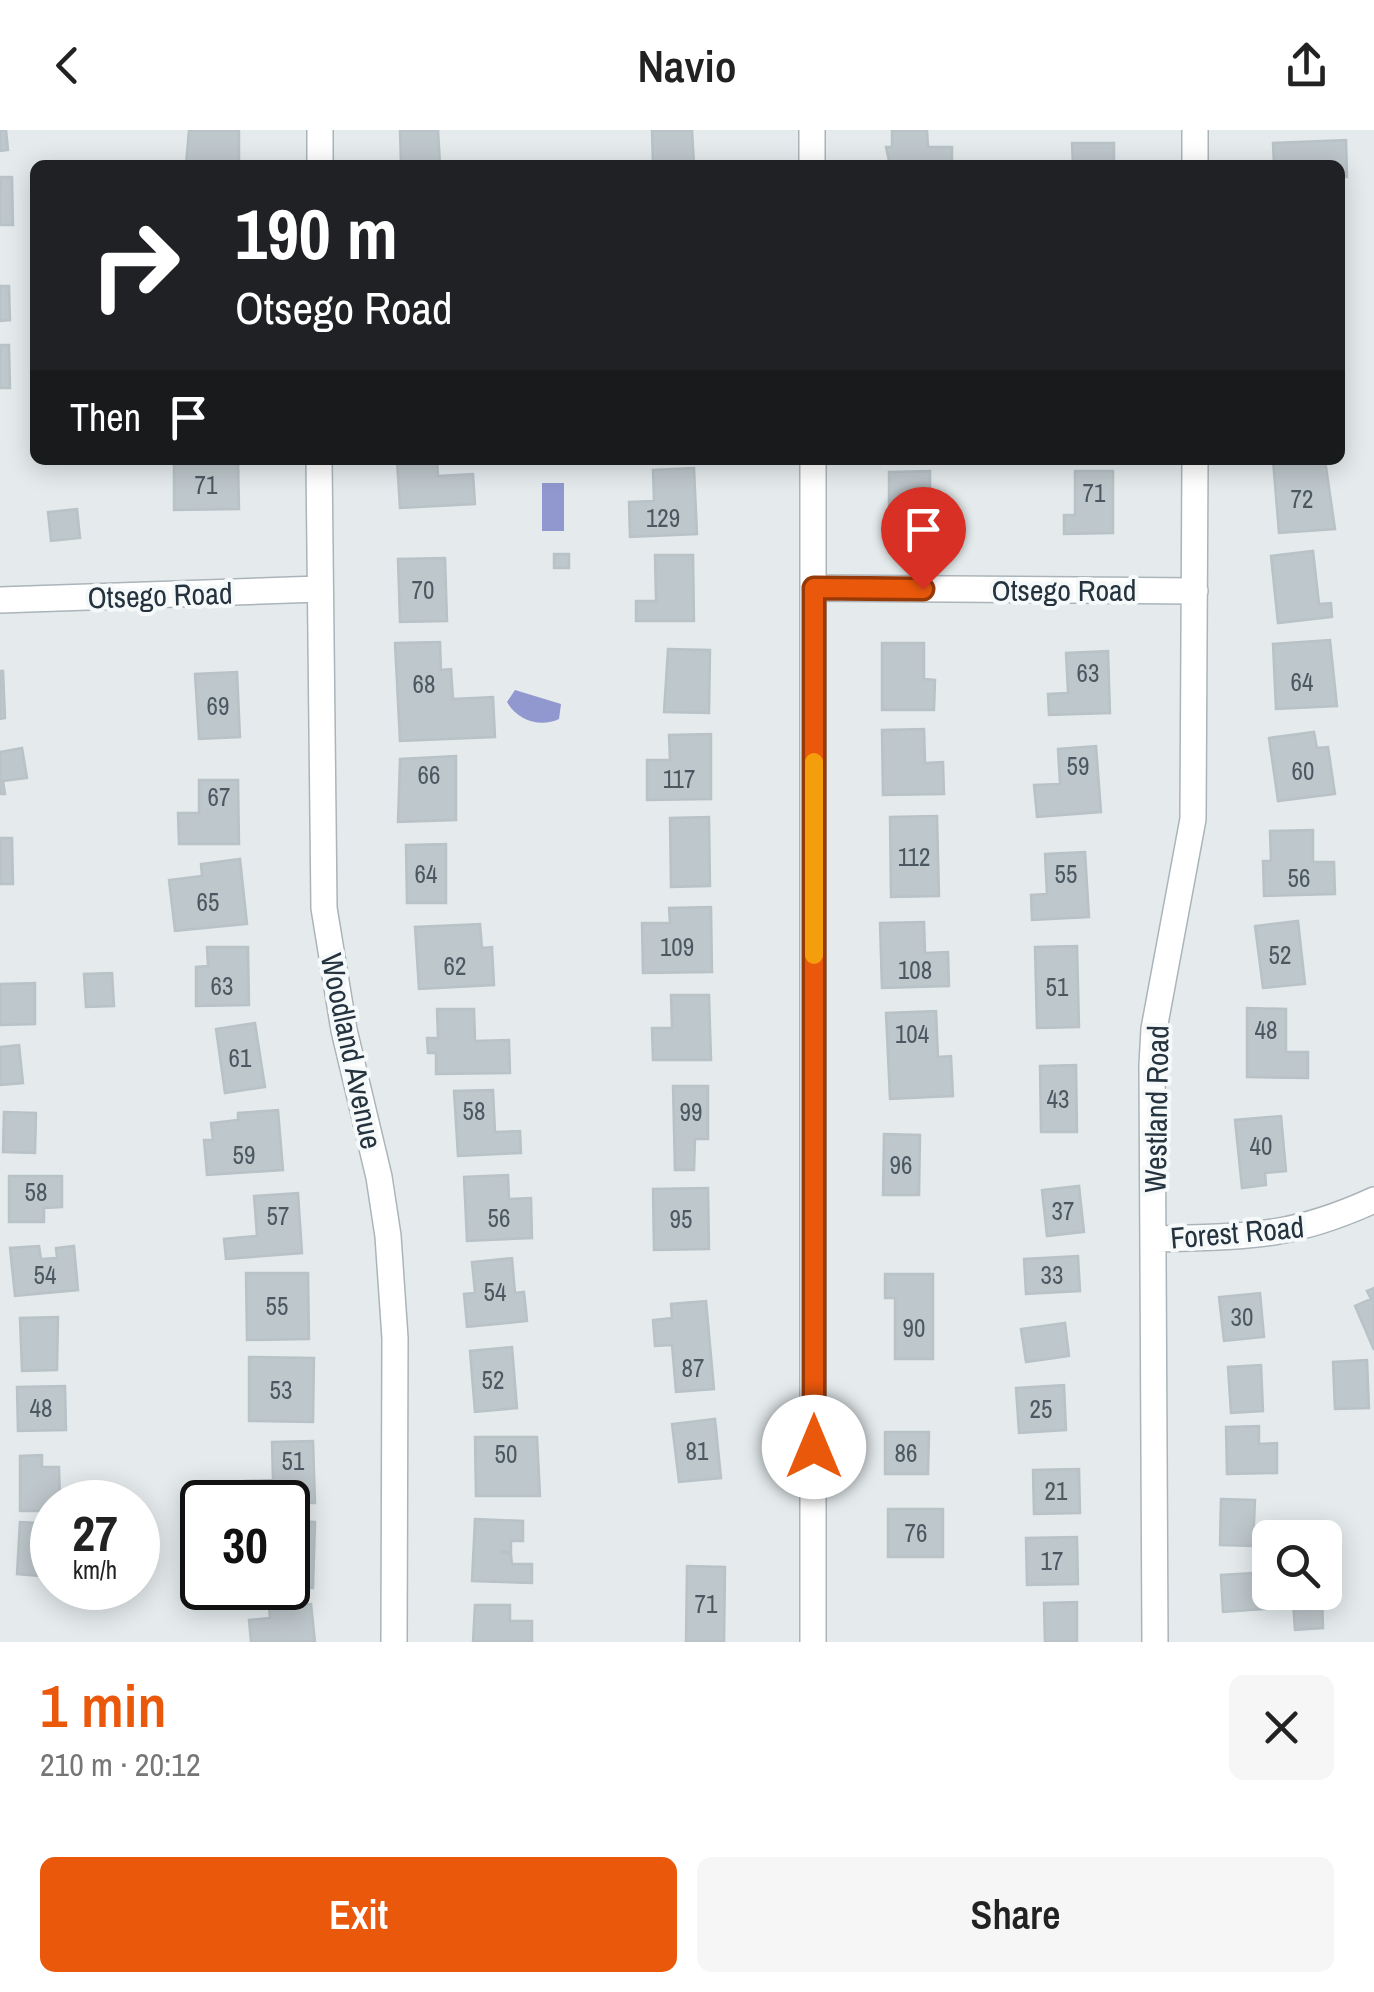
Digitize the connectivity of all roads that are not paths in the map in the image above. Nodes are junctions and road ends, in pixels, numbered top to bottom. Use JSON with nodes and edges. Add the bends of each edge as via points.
{"nodes":[{"id":1,"x":320,"y":130,"type":"edge"},
{"id":2,"x":812,"y":130,"type":"edge"},
{"id":3,"x":1195,"y":130,"type":"edge"},
{"id":4,"x":320,"y":160,"type":"edge"},
{"id":5,"x":812,"y":160,"type":"edge"},
{"id":6,"x":1195,"y":160,"type":"edge"},
{"id":7,"x":320,"y":465,"type":"edge"},
{"id":8,"x":814,"y":465,"type":"edge"},
{"id":9,"x":1195,"y":465,"type":"edge"},
{"id":10,"x":814,"y":588,"type":"junction"},
{"id":11,"x":319,"y":589,"type":"junction"},
{"id":12,"x":1195,"y":591,"type":"junction"},
{"id":13,"x":0,"y":600,"type":"edge"},
{"id":14,"x":1374,"y":1200,"type":"edge"},
{"id":15,"x":1155,"y":1239,"type":"junction"},
{"id":16,"x":394,"y":1642,"type":"edge"},
{"id":17,"x":813,"y":1642,"type":"edge"},
{"id":18,"x":1155,"y":1642,"type":"edge"}],
"edges":[{"from":1,"to":4,"type":"street"},
{"from":2,"to":5,"type":"street"},
{"from":3,"to":6,"type":"street"},
{"from":7,"to":11,"type":"street","name":"Woodland Avenue"},
{"from":8,"to":10,"type":"street"},
{"from":9,"to":12,"type":"street","name":"Westland Road"},
{"from":10,"to":12,"type":"street","name":"Otsego Road"},
{"from":10,"to":17,"type":"street"},
{"from":11,"to":13,"type":"street","name":"Otsego Road"},
{"from":11,"to":16,"type":"street","name":"Woodland Avenue","via":[[324,908],[379,1177],[393,1287]]},
{"from":12,"to":15,"type":"street","name":"Westland Road","via":[[1192,819],[1154,1029]]},
{"from":14,"to":15,"type":"street","name":"Forest Road","via":[[1284,1234]]},
{"from":15,"to":18,"type":"street","name":"Westland Road"}]}
